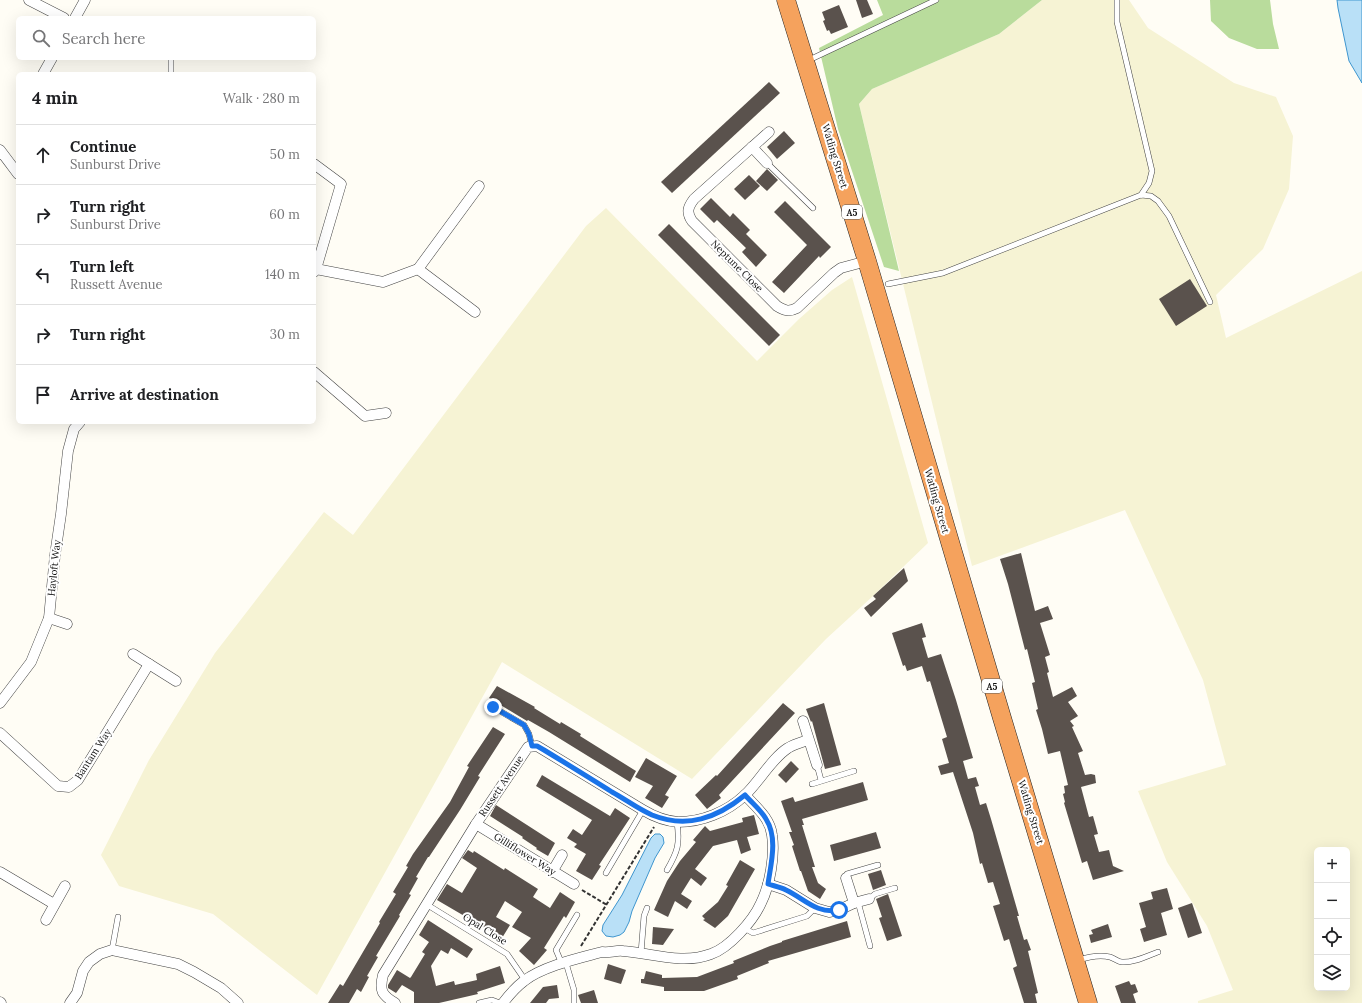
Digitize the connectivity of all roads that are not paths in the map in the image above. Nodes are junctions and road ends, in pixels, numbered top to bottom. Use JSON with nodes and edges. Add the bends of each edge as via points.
{"nodes":[{"id":1,"x":29,"y":0,"type":"edge"},
{"id":2,"x":85,"y":0,"type":"edge"},
{"id":3,"x":786,"y":0,"type":"edge"},
{"id":4,"x":936,"y":0,"type":"edge"},
{"id":5,"x":1117,"y":0,"type":"edge"},
{"id":6,"x":60,"y":16,"type":"edge"},
{"id":7,"x":76,"y":16,"type":"edge"},
{"id":8,"x":51,"y":60,"type":"edge"},
{"id":9,"x":171,"y":60,"type":"edge"},
{"id":10,"x":806,"y":61,"type":"junction"},
{"id":11,"x":44,"y":72,"type":"edge"},
{"id":12,"x":171,"y":72,"type":"edge"},
{"id":13,"x":769,"y":132,"type":"dead end"},
{"id":14,"x":752,"y":148,"type":"junction"},
{"id":15,"x":0,"y":150,"type":"edge"},
{"id":16,"x":767,"y":163,"type":"joint"},
{"id":17,"x":316,"y":165,"type":"edge"},
{"id":18,"x":16,"y":171,"type":"edge"},
{"id":19,"x":479,"y":186,"type":"dead end"},
{"id":20,"x":1141,"y":195,"type":"junction"},
{"id":21,"x":813,"y":208,"type":"dead end"},
{"id":22,"x":867,"y":261,"type":"junction"},
{"id":23,"x":316,"y":268,"type":"edge"},
{"id":24,"x":418,"y":269,"type":"junction"},
{"id":25,"x":316,"y":271,"type":"edge"},
{"id":26,"x":888,"y":284,"type":"dead end"},
{"id":27,"x":1210,"y":302,"type":"dead end"},
{"id":28,"x":475,"y":312,"type":"dead end"},
{"id":29,"x":316,"y":374,"type":"edge"},
{"id":30,"x":386,"y":413,"type":"dead end"},
{"id":31,"x":78,"y":424,"type":"edge"},
{"id":32,"x":49,"y":618,"type":"junction"},
{"id":33,"x":67,"y":624,"type":"dead end"},
{"id":34,"x":133,"y":654,"type":"dead end"},
{"id":35,"x":149,"y":664,"type":"junction"},
{"id":36,"x":176,"y":681,"type":"dead end"},
{"id":37,"x":0,"y":703,"type":"edge"},
{"id":38,"x":493,"y":707,"type":"dead end"},
{"id":39,"x":802,"y":721,"type":"dead end"},
{"id":40,"x":0,"y":733,"type":"edge"},
{"id":41,"x":808,"y":740,"type":"junction"},
{"id":42,"x":532,"y":746,"type":"junction"},
{"id":43,"x":816,"y":765,"type":"joint"},
{"id":44,"x":854,"y":771,"type":"dead end"},
{"id":45,"x":821,"y":780,"type":"junction"},
{"id":46,"x":812,"y":784,"type":"dead end"},
{"id":47,"x":745,"y":795,"type":"junction"},
{"id":48,"x":643,"y":810,"type":"junction"},
{"id":49,"x":677,"y":822,"type":"junction"},
{"id":50,"x":476,"y":824,"type":"junction"},
{"id":51,"x":562,"y":855,"type":"dead end"},
{"id":52,"x":878,"y":865,"type":"dead end"},
{"id":53,"x":667,"y":870,"type":"dead end"},
{"id":54,"x":0,"y":872,"type":"edge"},
{"id":55,"x":552,"y":872,"type":"junction"},
{"id":56,"x":606,"y":873,"type":"dead end"},
{"id":57,"x":846,"y":878,"type":"joint"},
{"id":58,"x":574,"y":884,"type":"road end"},
{"id":59,"x":768,"y":884,"type":"junction"},
{"id":60,"x":65,"y":886,"type":"dead end"},
{"id":61,"x":895,"y":888,"type":"dead end"},
{"id":62,"x":869,"y":899,"type":"joint"},
{"id":63,"x":856,"y":903,"type":"junction"},
{"id":64,"x":54,"y":904,"type":"junction"},
{"id":65,"x":426,"y":904,"type":"junction"},
{"id":66,"x":647,"y":908,"type":"dead end"},
{"id":67,"x":815,"y":908,"type":"junction"},
{"id":68,"x":577,"y":915,"type":"dead end"},
{"id":69,"x":118,"y":917,"type":"dead end"},
{"id":70,"x":46,"y":920,"type":"dead end"},
{"id":71,"x":744,"y":928,"type":"junction"},
{"id":72,"x":870,"y":946,"type":"dead end"},
{"id":73,"x":112,"y":950,"type":"junction"},
{"id":74,"x":1158,"y":952,"type":"dead end"},
{"id":75,"x":641,"y":953,"type":"junction"},
{"id":76,"x":1076,"y":961,"type":"junction"},
{"id":77,"x":567,"y":962,"type":"junction"},
{"id":78,"x":525,"y":980,"type":"junction"},
{"id":79,"x":70,"y":1003,"type":"edge"},
{"id":80,"x":238,"y":1003,"type":"edge"},
{"id":81,"x":396,"y":1003,"type":"edge"},
{"id":82,"x":479,"y":1003,"type":"edge"},
{"id":83,"x":501,"y":1003,"type":"edge"},
{"id":84,"x":574,"y":1003,"type":"edge"},
{"id":85,"x":1088,"y":1003,"type":"edge"}],
"edges":[{"from":1,"to":6,"type":"street"},
{"from":2,"to":7,"type":"street"},
{"from":3,"to":10,"type":"highway","name":"Watling Street","number":"A5"},
{"from":4,"to":10,"type":"lane"},
{"from":5,"to":20,"type":"lane","via":[[1117,22],[1152,171],[1149,183]]},
{"from":8,"to":11,"type":"street"},
{"from":9,"to":12,"type":"lane"},
{"from":10,"to":22,"type":"highway","name":"Watling Street","number":"A5"},
{"from":13,"to":14,"type":"street","name":"Neptune Close"},
{"from":14,"to":16,"type":"street"},
{"from":14,"to":22,"type":"street","name":"Neptune Close","via":[[694,199],[688,211],[692,221],[778,306],[784,311],[797,308],[841,268]]},
{"from":15,"to":18,"type":"street"},
{"from":16,"to":21,"type":"lane"},
{"from":17,"to":23,"type":"street","via":[[341,184]]},
{"from":19,"to":24,"type":"street"},
{"from":20,"to":26,"type":"lane","via":[[943,273]]},
{"from":20,"to":27,"type":"lane","via":[[1151,196],[1158,201],[1169,216]]},
{"from":22,"to":76,"type":"highway","name":"Watling Street","number":"A5"},
{"from":24,"to":25,"type":"street","via":[[382,282]]},
{"from":24,"to":28,"type":"street"},
{"from":29,"to":30,"type":"street","via":[[365,416]]},
{"from":31,"to":32,"type":"street","name":"Hayloft Way","via":[[74,429],[68,451]]},
{"from":32,"to":33,"type":"street"},
{"from":32,"to":37,"type":"street","name":"Hayloft Way","via":[[31,662]]},
{"from":34,"to":35,"type":"street"},
{"from":35,"to":36,"type":"street"},
{"from":35,"to":40,"type":"street","name":"Bantam Way","via":[[78,780],[69,787],[58,786]]},
{"from":38,"to":42,"type":"lane","via":[[524,725]]},
{"from":39,"to":41,"type":"street"},
{"from":41,"to":43,"type":"street"},
{"from":41,"to":47,"type":"street","name":"Russett Avenue","via":[[788,748]]},
{"from":42,"to":48,"type":"street","name":"Russett Avenue","via":[[544,750]]},
{"from":42,"to":50,"type":"street","name":"Russett Avenue","via":[[525,751]]},
{"from":43,"to":45,"type":"lane"},
{"from":44,"to":45,"type":"lane"},
{"from":45,"to":46,"type":"lane"},
{"from":47,"to":49,"type":"street","name":"Russett Avenue","via":[[716,815]]},
{"from":47,"to":59,"type":"street","via":[[767,820],[772,834],[773,852]]},
{"from":48,"to":49,"type":"street","name":"Russett Avenue"},
{"from":48,"to":56,"type":"lane"},
{"from":49,"to":53,"type":"lane","via":[[679,845]]},
{"from":50,"to":55,"type":"street","name":"Gilliflower Way"},
{"from":50,"to":65,"type":"street","name":"Russett Avenue"},
{"from":51,"to":55,"type":"street"},
{"from":52,"to":57,"type":"lane","via":[[847,874]]},
{"from":54,"to":64,"type":"street"},
{"from":55,"to":58,"type":"street","name":"Gilliflower Way"},
{"from":57,"to":63,"type":"street"},
{"from":59,"to":67,"type":"street","via":[[786,890]]},
{"from":59,"to":71,"type":"street","via":[[761,904]]},
{"from":60,"to":64,"type":"street"},
{"from":61,"to":62,"type":"lane","via":[[875,894]]},
{"from":62,"to":63,"type":"street"},
{"from":63,"to":67,"type":"street","via":[[829,912]]},
{"from":63,"to":72,"type":"lane"},
{"from":64,"to":70,"type":"street"},
{"from":65,"to":78,"type":"lane","name":"Opal Close","via":[[507,954]]},
{"from":65,"to":81,"type":"street","name":"Russett Avenue","via":[[383,975],[383,993]]},
{"from":66,"to":75,"type":"lane"},
{"from":67,"to":71,"type":"lane","via":[[807,916],[753,933]]},
{"from":68,"to":77,"type":"lane","via":[[556,950]]},
{"from":69,"to":73,"type":"lane"},
{"from":71,"to":75,"type":"street","via":[[728,946],[699,958],[683,959]]},
{"from":73,"to":79,"type":"street","via":[[100,954],[89,962],[83,971],[77,993]]},
{"from":73,"to":80,"type":"street","via":[[178,964],[221,988]]},
{"from":74,"to":76,"type":"lane","via":[[1126,962],[1100,956]]},
{"from":75,"to":77,"type":"street","via":[[621,950],[602,952]]},
{"from":76,"to":85,"type":"highway","name":"Watling Street","number":"A5"},
{"from":77,"to":78,"type":"street"},
{"from":77,"to":84,"type":"lane","via":[[574,990]]},
{"from":78,"to":83,"type":"street"},
{"from":82,"to":83,"type":"lane","via":[[492,1000]]}]}
